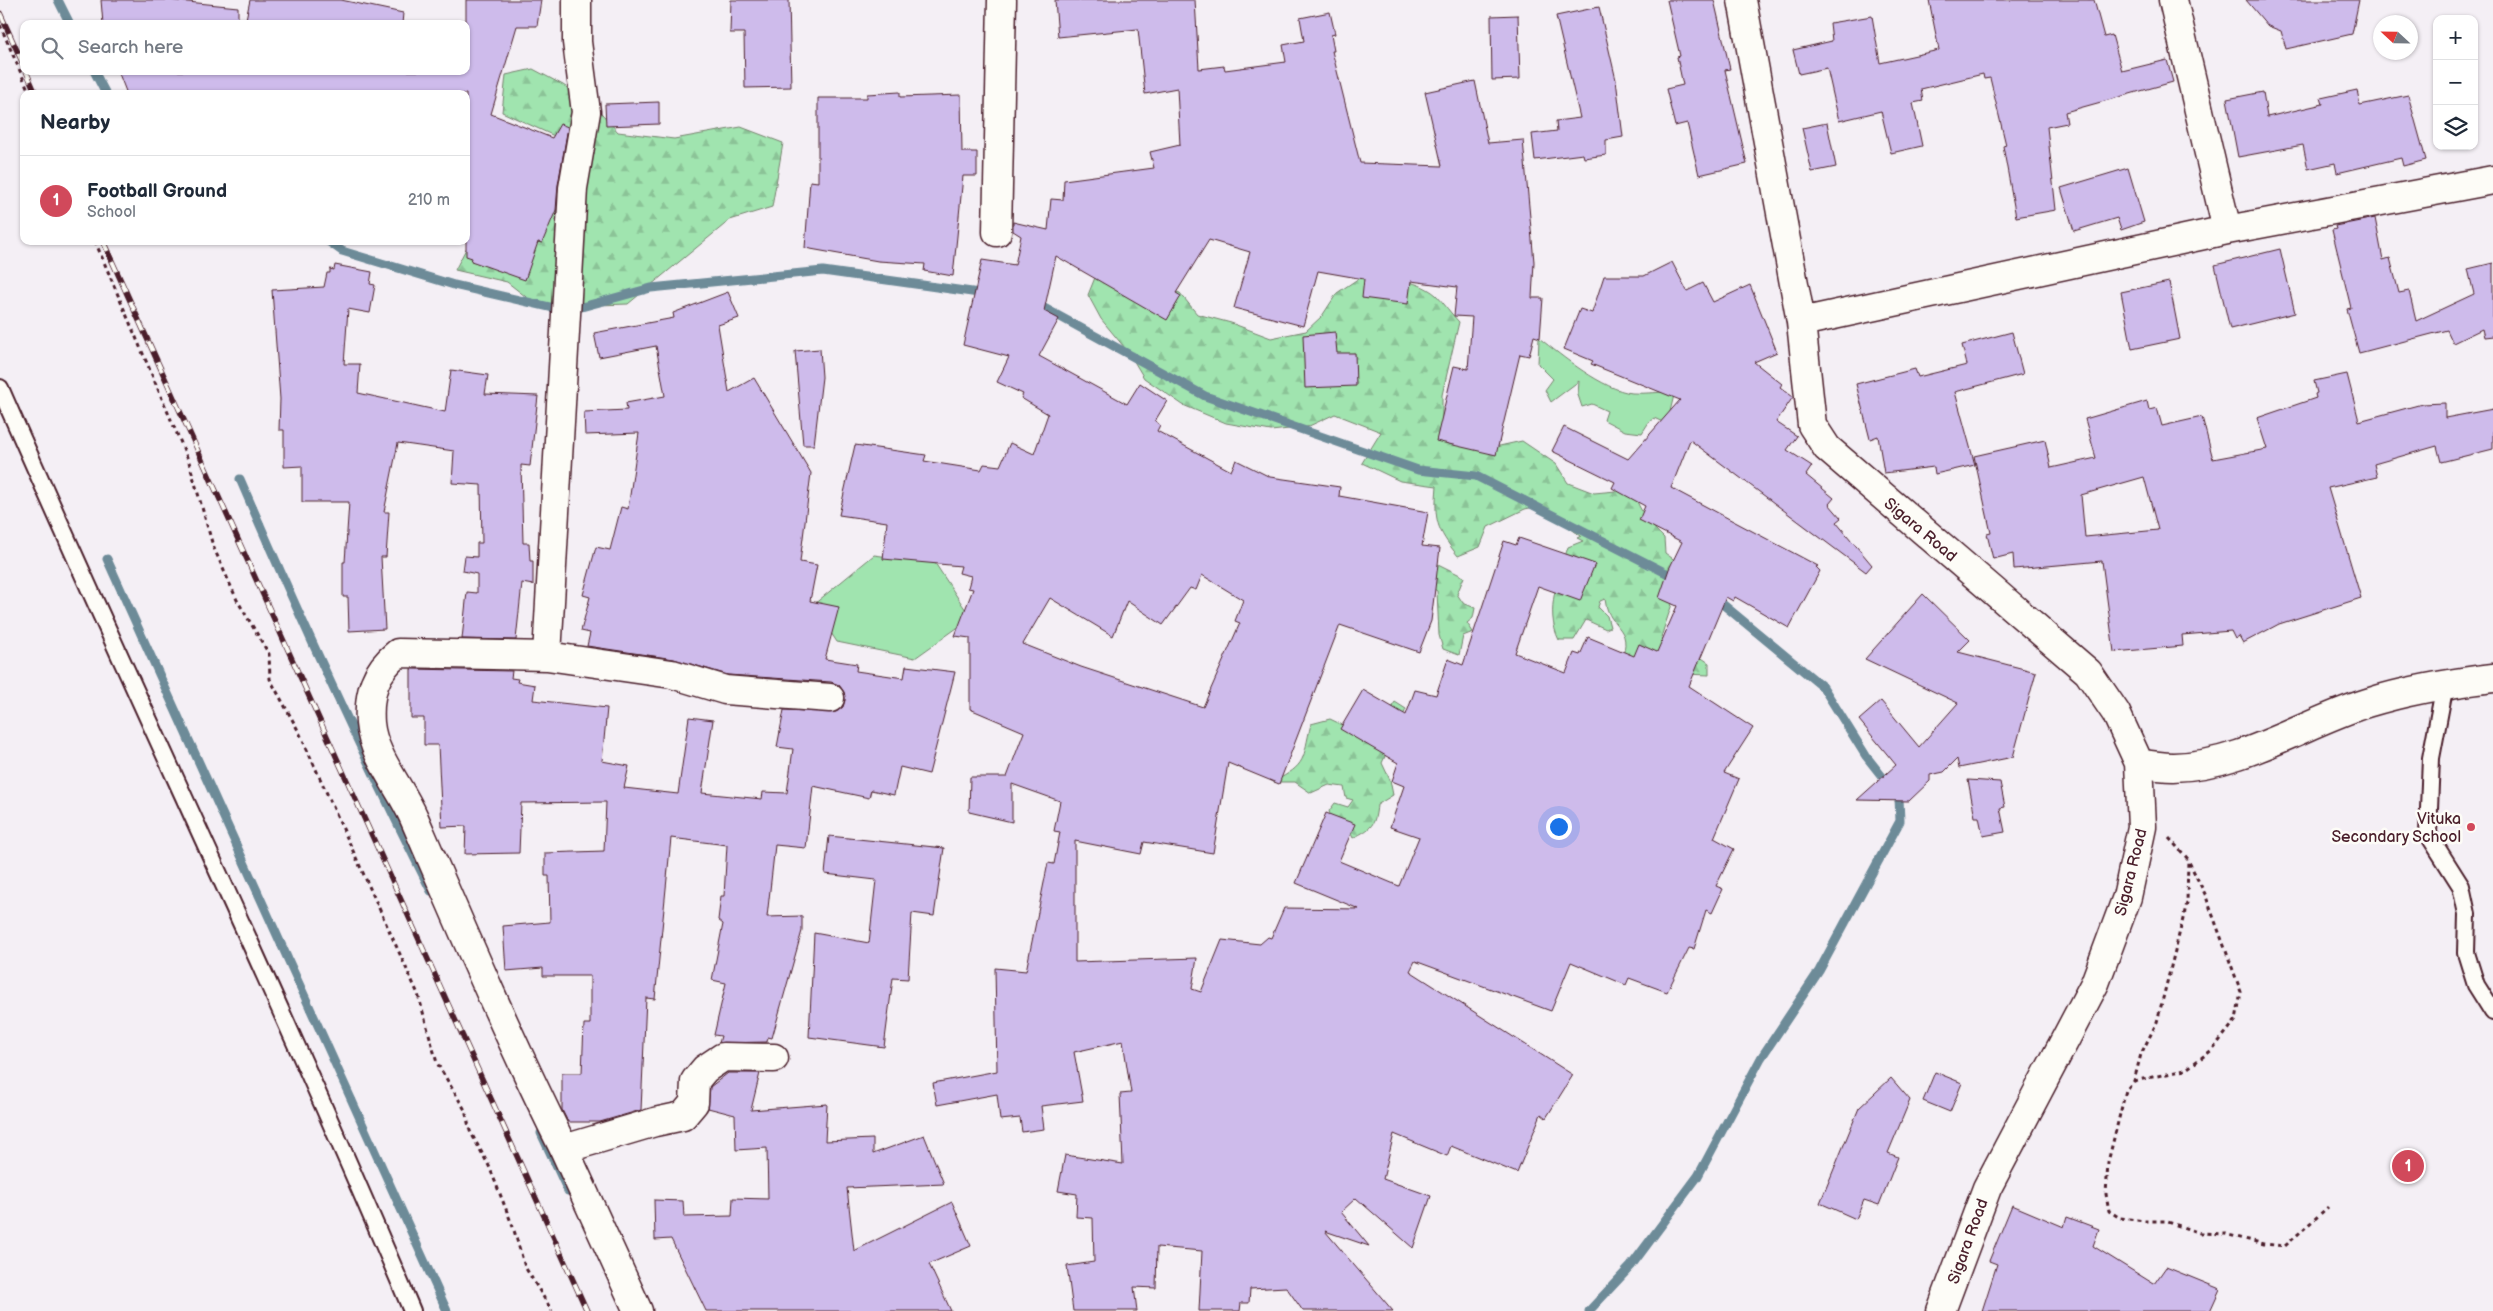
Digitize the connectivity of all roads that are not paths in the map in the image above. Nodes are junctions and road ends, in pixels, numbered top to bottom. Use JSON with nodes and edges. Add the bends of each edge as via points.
{"nodes":[{"id":1,"x":577,"y":0,"type":"edge"},
{"id":2,"x":1002,"y":0,"type":"edge"},
{"id":3,"x":1742,"y":0,"type":"edge"},
{"id":4,"x":2173,"y":0,"type":"edge"},
{"id":5,"x":2493,"y":180,"type":"edge"},
{"id":6,"x":2226,"y":230,"type":"junction"},
{"id":7,"x":997,"y":232,"type":"dead end"},
{"id":8,"x":1801,"y":322,"type":"junction"},
{"id":9,"x":0,"y":388,"type":"edge"},
{"id":10,"x":547,"y":656,"type":"junction"},
{"id":11,"x":2493,"y":678,"type":"edge"},
{"id":12,"x":2445,"y":684,"type":"junction"},
{"id":13,"x":830,"y":698,"type":"dead end"},
{"id":14,"x":2139,"y":764,"type":"junction"},
{"id":15,"x":2493,"y":1012,"type":"edge"},
{"id":16,"x":774,"y":1058,"type":"dead end"},
{"id":17,"x":564,"y":1149,"type":"junction"},
{"id":18,"x":412,"y":1311,"type":"edge"},
{"id":19,"x":638,"y":1311,"type":"edge"},
{"id":20,"x":1941,"y":1311,"type":"edge"}],
"edges":[{"from":1,"to":10,"type":"street","via":[[586,112],[573,188]]},
{"from":2,"to":7,"type":"street"},
{"from":3,"to":8,"type":"street","name":"Sigara Road"},
{"from":4,"to":6,"type":"street"},
{"from":5,"to":6,"type":"street"},
{"from":6,"to":8,"type":"street"},
{"from":8,"to":14,"type":"street","name":"Sigara Road","via":[[1812,426],[1827,448],[2088,672],[2116,713]]},
{"from":9,"to":18,"type":"lane","via":[[103,622],[335,1129]]},
{"from":10,"to":13,"type":"street","via":[[672,674],[725,690]]},
{"from":10,"to":17,"type":"street","via":[[398,653],[384,664],[372,688],[370,723],[378,751],[413,817],[475,960]]},
{"from":11,"to":12,"type":"street"},
{"from":12,"to":14,"type":"street","via":[[2367,703],[2265,745],[2224,758],[2173,767]]},
{"from":12,"to":15,"type":"lane","via":[[2431,758],[2428,834],[2461,886],[2467,914],[2466,953],[2476,985]]},
{"from":14,"to":20,"type":"street","name":"Sigara Road","via":[[2142,827],[2127,897],[2095,983],[1987,1188]]},
{"from":16,"to":17,"type":"street","via":[[723,1057],[705,1069],[695,1081],[694,1103],[683,1116]]},
{"from":17,"to":19,"type":"street"}]}
